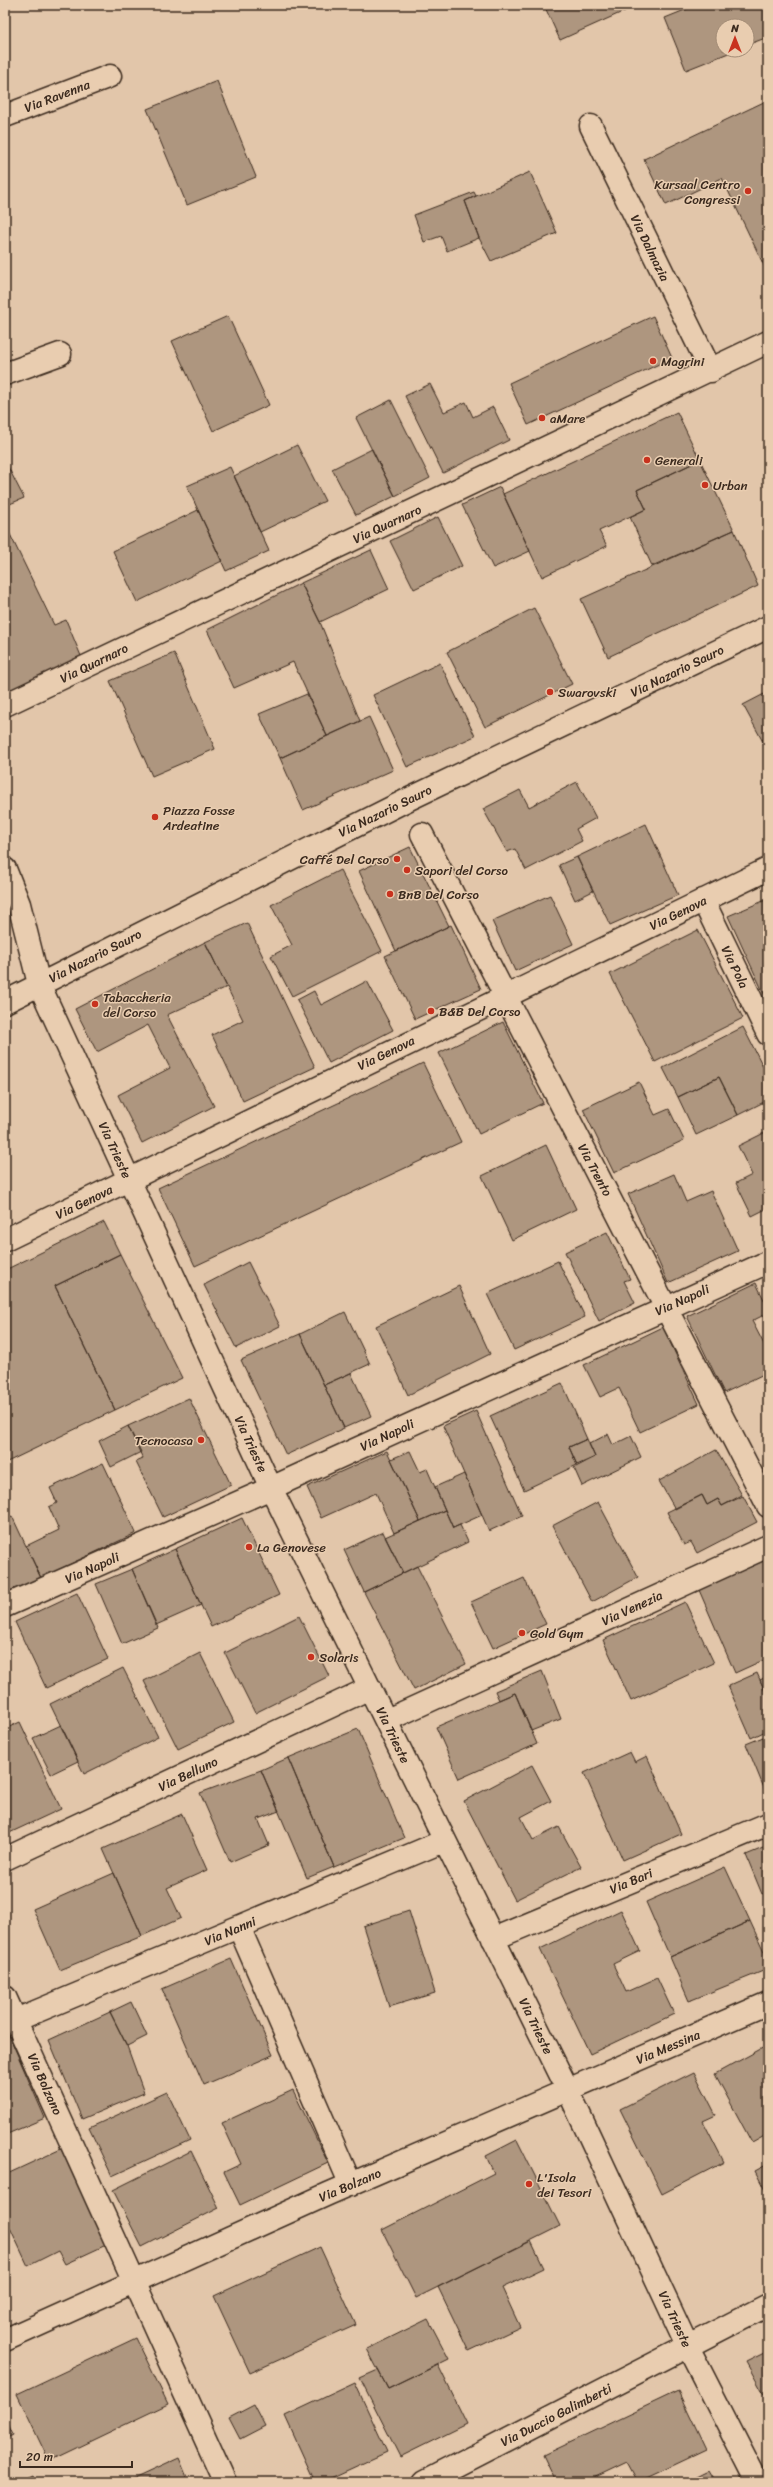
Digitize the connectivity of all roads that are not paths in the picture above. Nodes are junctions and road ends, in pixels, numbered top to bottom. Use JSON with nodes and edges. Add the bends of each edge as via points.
{"nodes":[{"id":1,"x":110,"y":76,"type":"dead end"},
{"id":2,"x":5,"y":116,"type":"edge"},
{"id":3,"x":591,"y":126,"type":"dead end"},
{"id":4,"x":768,"y":342,"type":"edge"},
{"id":5,"x":60,"y":354,"type":"dead end"},
{"id":6,"x":711,"y":370,"type":"junction"},
{"id":7,"x":5,"y":374,"type":"edge"},
{"id":8,"x":768,"y":627,"type":"edge"},
{"id":9,"x":5,"y":705,"type":"edge"},
{"id":10,"x":422,"y":834,"type":"dead end"},
{"id":11,"x":5,"y":868,"type":"edge"},
{"id":12,"x":768,"y":868,"type":"edge"},
{"id":13,"x":703,"y":900,"type":"junction"},
{"id":14,"x":39,"y":984,"type":"junction"},
{"id":15,"x":504,"y":997,"type":"junction"},
{"id":16,"x":5,"y":1002,"type":"edge"},
{"id":17,"x":768,"y":1034,"type":"edge"},
{"id":18,"x":128,"y":1180,"type":"junction"},
{"id":19,"x":5,"y":1240,"type":"edge"},
{"id":20,"x":768,"y":1262,"type":"edge"},
{"id":21,"x":666,"y":1307,"type":"junction"},
{"id":22,"x":271,"y":1488,"type":"junction"},
{"id":23,"x":768,"y":1506,"type":"edge"},
{"id":24,"x":768,"y":1546,"type":"edge"},
{"id":25,"x":5,"y":1606,"type":"edge"},
{"id":26,"x":370,"y":1688,"type":"junction"},
{"id":27,"x":387,"y":1720,"type":"junction"},
{"id":28,"x":768,"y":1824,"type":"edge"},
{"id":29,"x":444,"y":1841,"type":"junction"},
{"id":30,"x":5,"y":1859,"type":"edge"},
{"id":31,"x":239,"y":1927,"type":"junction"},
{"id":32,"x":493,"y":1939,"type":"junction"},
{"id":33,"x":5,"y":1997,"type":"edge"},
{"id":34,"x":768,"y":2004,"type":"edge"},
{"id":35,"x":16,"y":2020,"type":"junction"},
{"id":36,"x":568,"y":2090,"type":"junction"},
{"id":37,"x":350,"y":2185,"type":"junction"},
{"id":38,"x":134,"y":2281,"type":"junction"},
{"id":39,"x":768,"y":2305,"type":"edge"},
{"id":40,"x":5,"y":2340,"type":"edge"},
{"id":41,"x":688,"y":2347,"type":"junction"},
{"id":42,"x":225,"y":2482,"type":"edge"},
{"id":43,"x":424,"y":2482,"type":"edge"},
{"id":44,"x":757,"y":2482,"type":"edge"}],
"edges":[{"from":1,"to":2,"type":"street","name":"Via Ravenna"},
{"from":3,"to":6,"type":"street","name":"Via Dalmazia"},
{"from":4,"to":6,"type":"street","name":"Via Quarnaro"},
{"from":5,"to":7,"type":"street"},
{"from":6,"to":9,"type":"street","name":"Via Quarnaro"},
{"from":8,"to":14,"type":"street","name":"Via Nazario Sauro","via":[[405,801]]},
{"from":10,"to":15,"type":"street","name":"Via Trento"},
{"from":11,"to":14,"type":"street","name":"Via Trieste","via":[[19,904]]},
{"from":12,"to":13,"type":"street","name":"Via Genova"},
{"from":13,"to":15,"type":"street","name":"Via Genova"},
{"from":13,"to":17,"type":"street","name":"Via Pola"},
{"from":14,"to":16,"type":"street","name":"Via Nazario Sauro"},
{"from":14,"to":18,"type":"street","name":"Via Trieste"},
{"from":15,"to":18,"type":"street","name":"Via Genova"},
{"from":15,"to":21,"type":"street","name":"Via Trento"},
{"from":18,"to":19,"type":"street","name":"Via Genova"},
{"from":18,"to":22,"type":"street","name":"Via Trieste"},
{"from":20,"to":21,"type":"street","name":"Via Napoli"},
{"from":21,"to":22,"type":"street","name":"Via Napoli"},
{"from":21,"to":23,"type":"street","name":"Via Trento"},
{"from":22,"to":25,"type":"street","name":"Via Napoli"},
{"from":22,"to":26,"type":"street","name":"Via Trieste"},
{"from":24,"to":27,"type":"street","name":"Via Venezia"},
{"from":26,"to":27,"type":"street","name":"Via Trieste"},
{"from":26,"to":30,"type":"street","name":"Via Belluno"},
{"from":27,"to":29,"type":"street","name":"Via Trieste"},
{"from":28,"to":32,"type":"street","name":"Via Bari"},
{"from":29,"to":31,"type":"street","name":"Via Nanni"},
{"from":29,"to":32,"type":"street","name":"Via Trieste"},
{"from":31,"to":35,"type":"street","name":"Via Nanni"},
{"from":31,"to":37,"type":"street"},
{"from":32,"to":36,"type":"street","name":"Via Trieste"},
{"from":33,"to":35,"type":"street","name":"Via Bolzano"},
{"from":34,"to":36,"type":"street","name":"Via Messina"},
{"from":35,"to":38,"type":"street","name":"Via Bolzano"},
{"from":36,"to":37,"type":"street","name":"Via Bolzano"},
{"from":36,"to":41,"type":"street","name":"Via Trieste"},
{"from":37,"to":38,"type":"street","name":"Via Bolzano"},
{"from":38,"to":40,"type":"street","name":"Via Bolzano"},
{"from":38,"to":42,"type":"street","name":"Via Bolzano"},
{"from":39,"to":41,"type":"street","name":"Via Duccio Galimberti"},
{"from":41,"to":43,"type":"street","name":"Via Duccio Galimberti"},
{"from":41,"to":44,"type":"street","name":"Via Trieste"}]}
